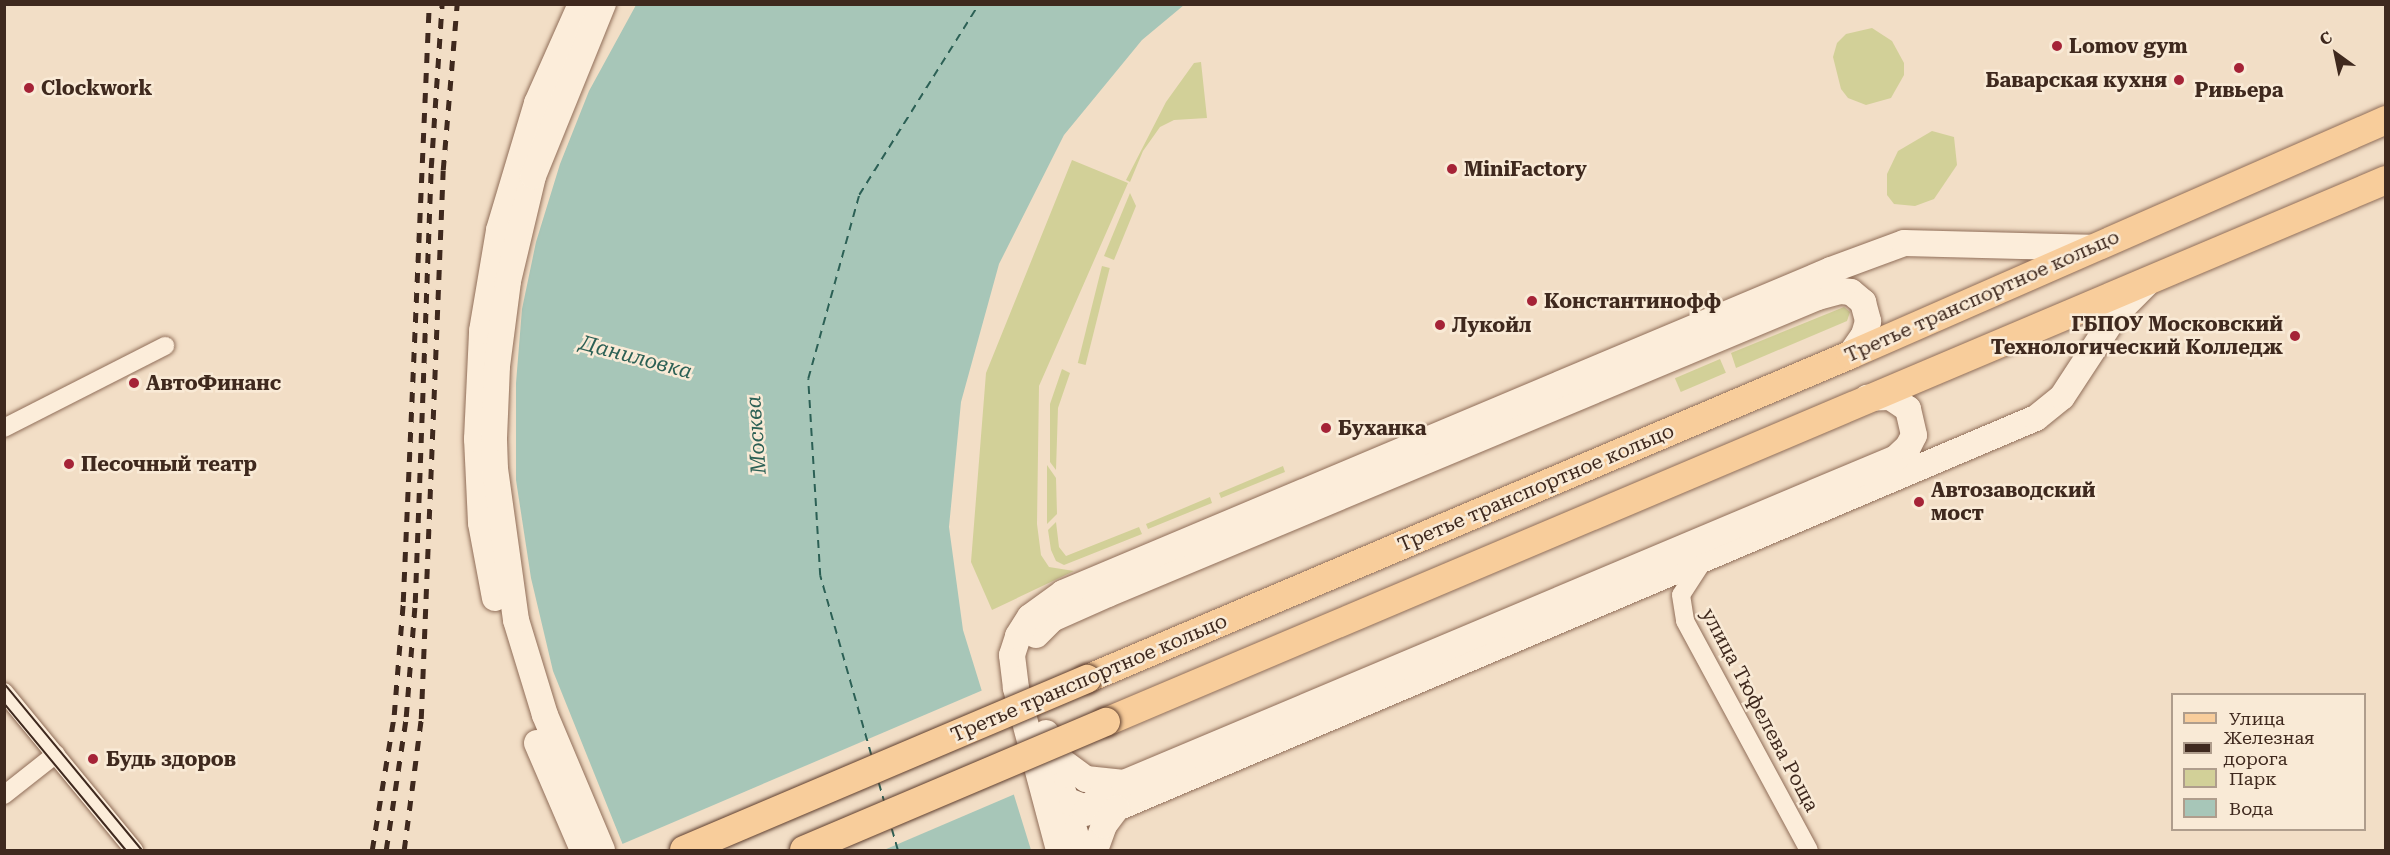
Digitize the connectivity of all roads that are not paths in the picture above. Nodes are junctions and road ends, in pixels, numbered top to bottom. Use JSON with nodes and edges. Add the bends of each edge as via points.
{"nodes":[{"id":1,"x":581,"y":4,"type":"edge"},
{"id":2,"x":603,"y":4,"type":"edge"},
{"id":3,"x":2385,"y":120,"type":"edge"},
{"id":4,"x":2385,"y":180,"type":"edge"},
{"id":5,"x":2090,"y":248,"type":"junction"},
{"id":6,"x":2148,"y":282,"type":"junction"},
{"id":7,"x":165,"y":346,"type":"dead end"},
{"id":8,"x":1850,"y":355,"type":"junction"},
{"id":9,"x":1866,"y":398,"type":"junction"},
{"id":10,"x":4,"y":429,"type":"edge"},
{"id":11,"x":1704,"y":560,"type":"junction"},
{"id":12,"x":4,"y":692,"type":"edge"},
{"id":13,"x":56,"y":754,"type":"junction"},
{"id":14,"x":1052,"y":754,"type":"junction"},
{"id":15,"x":1042,"y":781,"type":"junction"},
{"id":16,"x":1124,"y":783,"type":"junction"},
{"id":17,"x":4,"y":795,"type":"edge"},
{"id":18,"x":1076,"y":804,"type":"junction"},
{"id":19,"x":1117,"y":808,"type":"junction"},
{"id":20,"x":1070,"y":846,"type":"edge"},
{"id":21,"x":134,"y":850,"type":"edge"},
{"id":22,"x":583,"y":850,"type":"edge"},
{"id":23,"x":602,"y":850,"type":"edge"},
{"id":24,"x":684,"y":850,"type":"edge"},
{"id":25,"x":804,"y":850,"type":"edge"},
{"id":26,"x":1095,"y":850,"type":"edge"},
{"id":27,"x":1809,"y":850,"type":"edge"}],
"edges":[{"from":1,"to":22,"type":"main road","via":[[537,103],[499,230],[482,331],[477,439],[481,523],[500,625],[529,721]]},
{"from":2,"to":23,"type":"main road","via":[[533,176],[508,281],[497,366],[494,438],[516,620],[545,715]]},
{"from":3,"to":5,"type":"main road","name":"Третье транспортное кольцо"},
{"from":4,"to":6,"type":"main road"},
{"from":5,"to":8,"type":"main road","name":"Третье транспортное кольцо"},
{"from":5,"to":15,"type":"main road","via":[[1904,243],[1820,274],[1091,578],[1030,618],[1012,655],[1016,688]]},
{"from":6,"to":9,"type":"main road"},
{"from":6,"to":11,"type":"main road","via":[[2117,314],[2062,397],[2036,418]]},
{"from":7,"to":10,"type":"street"},
{"from":8,"to":14,"type":"main road","via":[[1868,321],[1863,302],[1851,292],[1818,297],[1052,619],[1030,644],[1026,657]]},
{"from":8,"to":24,"type":"main road","name":"Третье транспортное кольцо","bridge":true},
{"from":9,"to":16,"type":"main road","via":[[1890,398],[1908,409],[1914,435],[1896,458]]},
{"from":9,"to":25,"type":"main road","bridge":true},
{"from":11,"to":19,"type":"main road"},
{"from":11,"to":27,"type":"street","name":"улица Тюфелева Роща","via":[[1681,595],[1685,621]]},
{"from":12,"to":13,"type":"street"},
{"from":13,"to":17,"type":"street"},
{"from":13,"to":21,"type":"street"},
{"from":14,"to":16,"type":"main road","via":[[1086,779]]},
{"from":14,"to":18,"type":"main road"},
{"from":15,"to":18,"type":"main road"},
{"from":15,"to":20,"type":"main road"},
{"from":16,"to":18,"type":"main road"},
{"from":18,"to":19,"type":"main road"},
{"from":18,"to":20,"type":"main road"},
{"from":19,"to":26,"type":"main road","via":[[1104,825]]}]}
